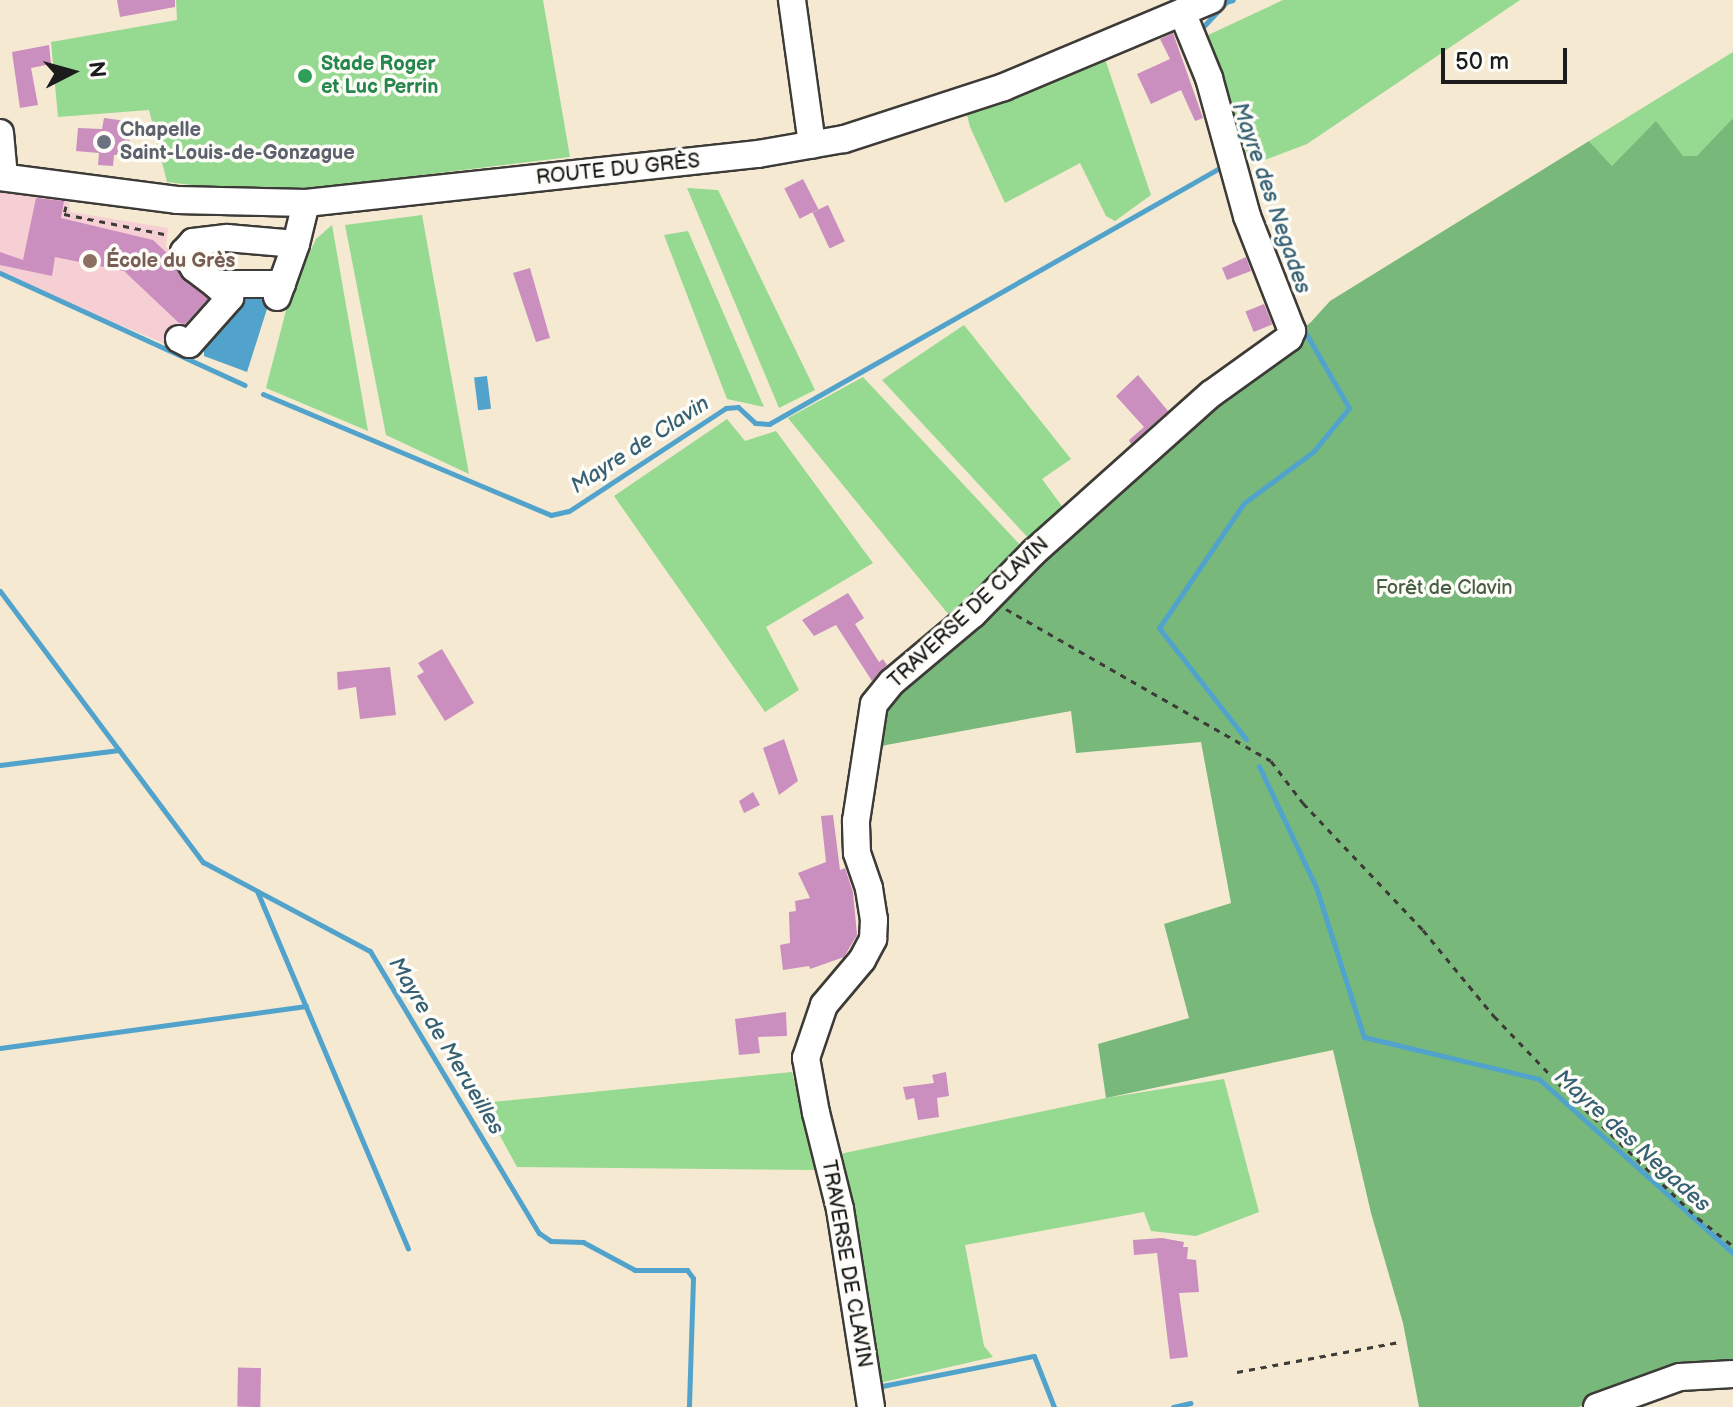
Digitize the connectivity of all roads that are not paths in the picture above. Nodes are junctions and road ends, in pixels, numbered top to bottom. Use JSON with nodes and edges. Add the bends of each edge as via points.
{"nodes":[{"id":1,"x":792,"y":0,"type":"edge"},
{"id":2,"x":1201,"y":4,"type":"edge"},
{"id":3,"x":0,"y":133,"type":"edge"},
{"id":4,"x":812,"y":145,"type":"junction"},
{"id":5,"x":2,"y":177,"type":"edge"},
{"id":6,"x":306,"y":203,"type":"junction"},
{"id":7,"x":296,"y":244,"type":"junction"},
{"id":8,"x":215,"y":284,"type":"junction"},
{"id":9,"x":179,"y":339,"type":"dead end"},
{"id":10,"x":1733,"y":1374,"type":"edge"},
{"id":11,"x":871,"y":1407,"type":"edge"},
{"id":12,"x":1597,"y":1407,"type":"edge"}],
"edges":[{"from":1,"to":4,"type":"street"},
{"from":2,"to":4,"type":"street","name":"ROUTE DU GRÈS","via":[[1004,87]]},
{"from":2,"to":11,"type":"street","name":"TRAVERSE DE CLAVIN","via":[[1209,78],[1247,216],[1292,331],[1211,394],[892,682],[874,704],[856,821],[873,939],[824,1005],[806,1058],[840,1209]]},
{"from":3,"to":5,"type":"street"},
{"from":4,"to":6,"type":"street","name":"ROUTE DU GRÈS"},
{"from":5,"to":6,"type":"street","name":"ROUTE DU GRÈS","via":[[207,202]]},
{"from":6,"to":7,"type":"street"},
{"from":7,"to":8,"type":"street","via":[[279,290]]},
{"from":7,"to":8,"type":"street","via":[[227,238],[193,242],[184,252]]},
{"from":8,"to":9,"type":"street","via":[[230,298],[189,344]]},
{"from":10,"to":12,"type":"street","via":[[1680,1377]]}]}
